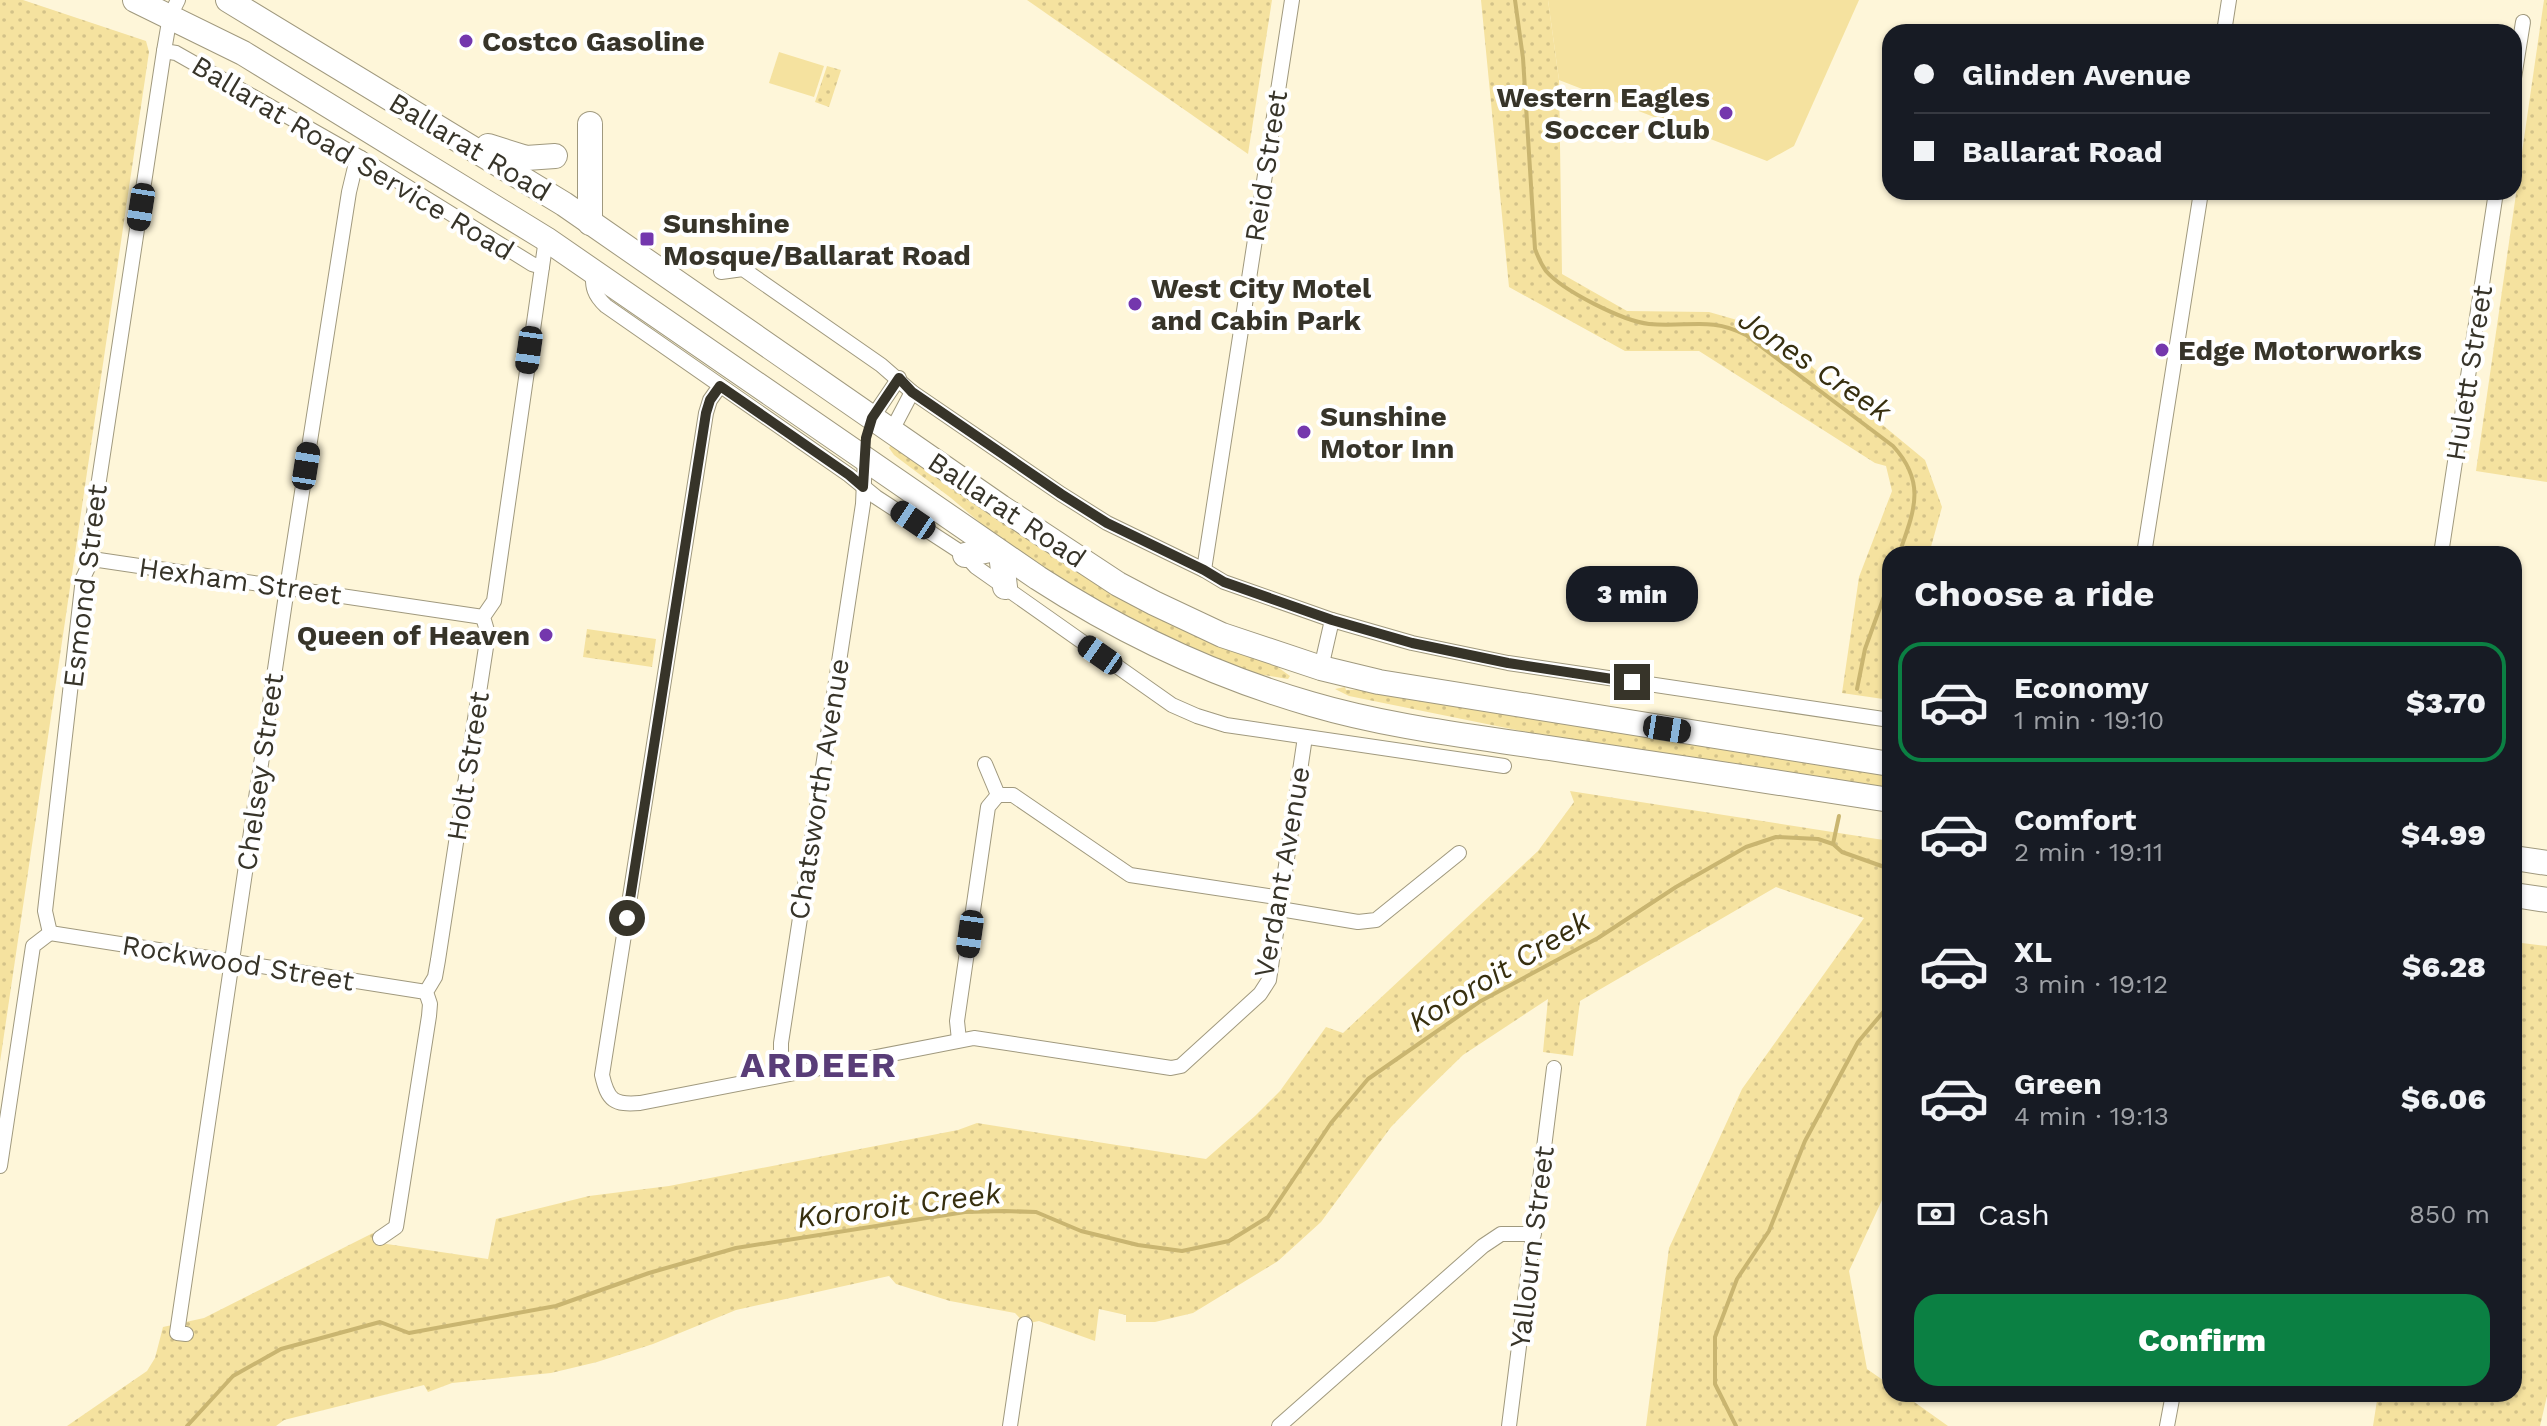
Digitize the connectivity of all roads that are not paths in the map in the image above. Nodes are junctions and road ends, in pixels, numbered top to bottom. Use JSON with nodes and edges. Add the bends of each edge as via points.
{"nodes":[{"id":1,"x":135,"y":0,"type":"edge"},
{"id":2,"x":228,"y":0,"type":"edge"},
{"id":3,"x":1292,"y":0,"type":"edge"},
{"id":4,"x":2229,"y":0,"type":"edge"},
{"id":5,"x":174,"y":8,"type":"edge"},
{"id":6,"x":2523,"y":22,"type":"dead end"},
{"id":7,"x":2225,"y":24,"type":"edge"},
{"id":8,"x":2522,"y":28,"type":"edge"},
{"id":9,"x":164,"y":51,"type":"junction"},
{"id":10,"x":590,"y":124,"type":"dead end"},
{"id":11,"x":438,"y":127,"type":"junction"},
{"id":12,"x":555,"y":156,"type":"dead end"},
{"id":13,"x":361,"y":158,"type":"junction"},
{"id":14,"x":2200,"y":200,"type":"edge"},
{"id":15,"x":2495,"y":200,"type":"edge"},
{"id":16,"x":590,"y":223,"type":"junction"},
{"id":17,"x":546,"y":239,"type":"junction"},
{"id":18,"x":542,"y":267,"type":"junction"},
{"id":19,"x":593,"y":271,"type":"junction"},
{"id":20,"x":721,"y":272,"type":"dead end"},
{"id":21,"x":899,"y":378,"type":"junction"},
{"id":22,"x":720,"y":386,"type":"junction"},
{"id":23,"x":912,"y":392,"type":"junction"},
{"id":24,"x":882,"y":425,"type":"junction"},
{"id":25,"x":871,"y":462,"type":"junction"},
{"id":26,"x":865,"y":495,"type":"junction"},
{"id":27,"x":2145,"y":546,"type":"edge"},
{"id":28,"x":2442,"y":546,"type":"edge"},
{"id":29,"x":998,"y":552,"type":"junction"},
{"id":30,"x":965,"y":555,"type":"junction"},
{"id":31,"x":92,"y":559,"type":"junction"},
{"id":32,"x":1204,"y":570,"type":"junction"},
{"id":33,"x":1005,"y":587,"type":"junction"},
{"id":34,"x":287,"y":588,"type":"junction"},
{"id":35,"x":483,"y":617,"type":"junction"},
{"id":36,"x":1332,"y":620,"type":"junction"},
{"id":37,"x":1321,"y":668,"type":"junction"},
{"id":38,"x":1313,"y":705,"type":"junction"},
{"id":39,"x":1882,"y":719,"type":"edge"},
{"id":40,"x":1305,"y":737,"type":"junction"},
{"id":41,"x":1882,"y":763,"type":"edge"},
{"id":42,"x":985,"y":764,"type":"dead end"},
{"id":43,"x":1504,"y":766,"type":"dead end"},
{"id":44,"x":998,"y":795,"type":"junction"},
{"id":45,"x":1882,"y":799,"type":"edge"},
{"id":46,"x":1459,"y":853,"type":"dead end"},
{"id":47,"x":2522,"y":859,"type":"edge"},
{"id":48,"x":2547,"y":863,"type":"edge"},
{"id":49,"x":2522,"y":898,"type":"edge"},
{"id":50,"x":2547,"y":900,"type":"edge"},
{"id":51,"x":1281,"y":904,"type":"junction"},
{"id":52,"x":50,"y":933,"type":"junction"},
{"id":53,"x":232,"y":962,"type":"junction"},
{"id":54,"x":426,"y":992,"type":"junction"},
{"id":55,"x":959,"y":1040,"type":"junction"},
{"id":56,"x":1554,"y":1068,"type":"dead end"},
{"id":57,"x":784,"y":1074,"type":"junction"},
{"id":58,"x":0,"y":1166,"type":"edge"},
{"id":59,"x":380,"y":1238,"type":"dead end"},
{"id":60,"x":1534,"y":1239,"type":"junction"},
{"id":61,"x":1025,"y":1324,"type":"dead end"},
{"id":62,"x":186,"y":1334,"type":"dead end"},
{"id":63,"x":2172,"y":1402,"type":"edge"},
{"id":64,"x":1010,"y":1426,"type":"edge"},
{"id":65,"x":1279,"y":1426,"type":"edge"},
{"id":66,"x":1509,"y":1426,"type":"edge"},
{"id":67,"x":2167,"y":1426,"type":"edge"}],
"edges":[{"from":1,"to":5,"type":"highway","name":"Ballarat Road"},
{"from":2,"to":11,"type":"highway","name":"Ballarat Road"},
{"from":3,"to":32,"type":"street","name":"Reid Street"},
{"from":4,"to":7,"type":"street"},
{"from":5,"to":9,"type":"street","name":"Esmond Street"},
{"from":5,"to":17,"type":"highway","name":"Ballarat Road"},
{"from":6,"to":8,"type":"street"},
{"from":9,"to":13,"type":"street","name":"Ballarat Road Service Road"},
{"from":9,"to":31,"type":"street","name":"Esmond Street","via":[[94,509]]},
{"from":10,"to":16,"type":"highway"},
{"from":11,"to":12,"type":"highway","via":[[513,155]]},
{"from":11,"to":16,"type":"highway","name":"Ballarat Road"},
{"from":13,"to":18,"type":"street","name":"Ballarat Road Service Road"},
{"from":13,"to":34,"type":"street","name":"Chelsey Street","via":[[349,192]]},
{"from":14,"to":27,"type":"street"},
{"from":15,"to":28,"type":"street","name":"Hulett Street"},
{"from":16,"to":24,"type":"highway","name":"Ballarat Road"},
{"from":17,"to":18,"type":"street","name":"Holt Street"},
{"from":17,"to":19,"type":"highway","name":"Ballarat Road"},
{"from":18,"to":35,"type":"street","name":"Holt Street","via":[[494,601]]},
{"from":19,"to":22,"type":"street","via":[[595,296],[606,306]]},
{"from":19,"to":25,"type":"highway","name":"Ballarat Road"},
{"from":20,"to":21,"type":"street","name":"Ballarat Road","via":[[743,269]]},
{"from":21,"to":23,"type":"street","name":"Ballarat Road"},
{"from":21,"to":24,"type":"street"},
{"from":22,"to":26,"type":"street","via":[[849,475]]},
{"from":22,"to":57,"type":"street","name":"Verdant Avenue","via":[[706,413],[602,1075],[612,1100],[624,1104]]},
{"from":23,"to":24,"type":"street"},
{"from":23,"to":32,"type":"street","name":"Ballarat Road","via":[[1107,523]]},
{"from":24,"to":25,"type":"highway","via":[[883,446]]},
{"from":24,"to":37,"type":"highway","name":"Ballarat Road","via":[[1081,561],[1154,603],[1222,635]]},
{"from":25,"to":26,"type":"street","name":"Chatsworth Avenue","via":[[877,480]]},
{"from":25,"to":29,"type":"highway","name":"Ballarat Road"},
{"from":26,"to":30,"type":"street"},
{"from":26,"to":57,"type":"street","name":"Chatsworth Avenue","via":[[781,1043]]},
{"from":29,"to":30,"type":"highway"},
{"from":29,"to":33,"type":"highway"},
{"from":29,"to":38,"type":"highway","name":"Ballarat Road","via":[[1084,608],[1169,652]]},
{"from":30,"to":33,"type":"street"},
{"from":31,"to":34,"type":"street","name":"Hexham Street"},
{"from":31,"to":52,"type":"street","name":"Esmond Street","via":[[83,578],[45,911]]},
{"from":32,"to":36,"type":"street","name":"Ballarat Road"},
{"from":33,"to":40,"type":"street","via":[[1172,705],[1226,725]]},
{"from":34,"to":35,"type":"street","name":"Hexham Street"},
{"from":34,"to":53,"type":"street","name":"Chelsey Street"},
{"from":35,"to":54,"type":"street","name":"Holt Street","via":[[488,634],[438,960]]},
{"from":36,"to":37,"type":"street"},
{"from":36,"to":39,"type":"street","name":"Ballarat Road","via":[[1508,663]]},
{"from":37,"to":38,"type":"highway"},
{"from":37,"to":41,"type":"highway","name":"Ballarat Road","via":[[1424,690]]},
{"from":38,"to":45,"type":"highway","name":"Ballarat Road","via":[[1399,725]]},
{"from":40,"to":43,"type":"street"},
{"from":40,"to":51,"type":"street","name":"Verdant Avenue"},
{"from":42,"to":44,"type":"street"},
{"from":44,"to":51,"type":"street","via":[[1013,795],[1130,875]]},
{"from":44,"to":55,"type":"street","via":[[988,807],[957,1021]]},
{"from":46,"to":51,"type":"street","via":[[1376,920],[1358,922]]},
{"from":47,"to":48,"type":"highway"},
{"from":49,"to":50,"type":"highway"},
{"from":51,"to":55,"type":"street","name":"Verdant Avenue","via":[[1269,980],[1181,1066]]},
{"from":52,"to":53,"type":"street","name":"Rockwood Street"},
{"from":52,"to":58,"type":"street","via":[[33,946]]},
{"from":53,"to":54,"type":"street","name":"Rockwood Street"},
{"from":53,"to":62,"type":"street","name":"Chelsey Street","via":[[177,1333]]},
{"from":54,"to":59,"type":"street","name":"Holt Street","via":[[429,1016],[396,1227]]},
{"from":55,"to":57,"type":"street","name":"Verdant Avenue"},
{"from":56,"to":60,"type":"street","name":"Yallourn Street"},
{"from":60,"to":65,"type":"street","via":[[1492,1239]]},
{"from":60,"to":66,"type":"street","name":"Yallourn Street"},
{"from":61,"to":64,"type":"street"},
{"from":63,"to":67,"type":"street"}]}
